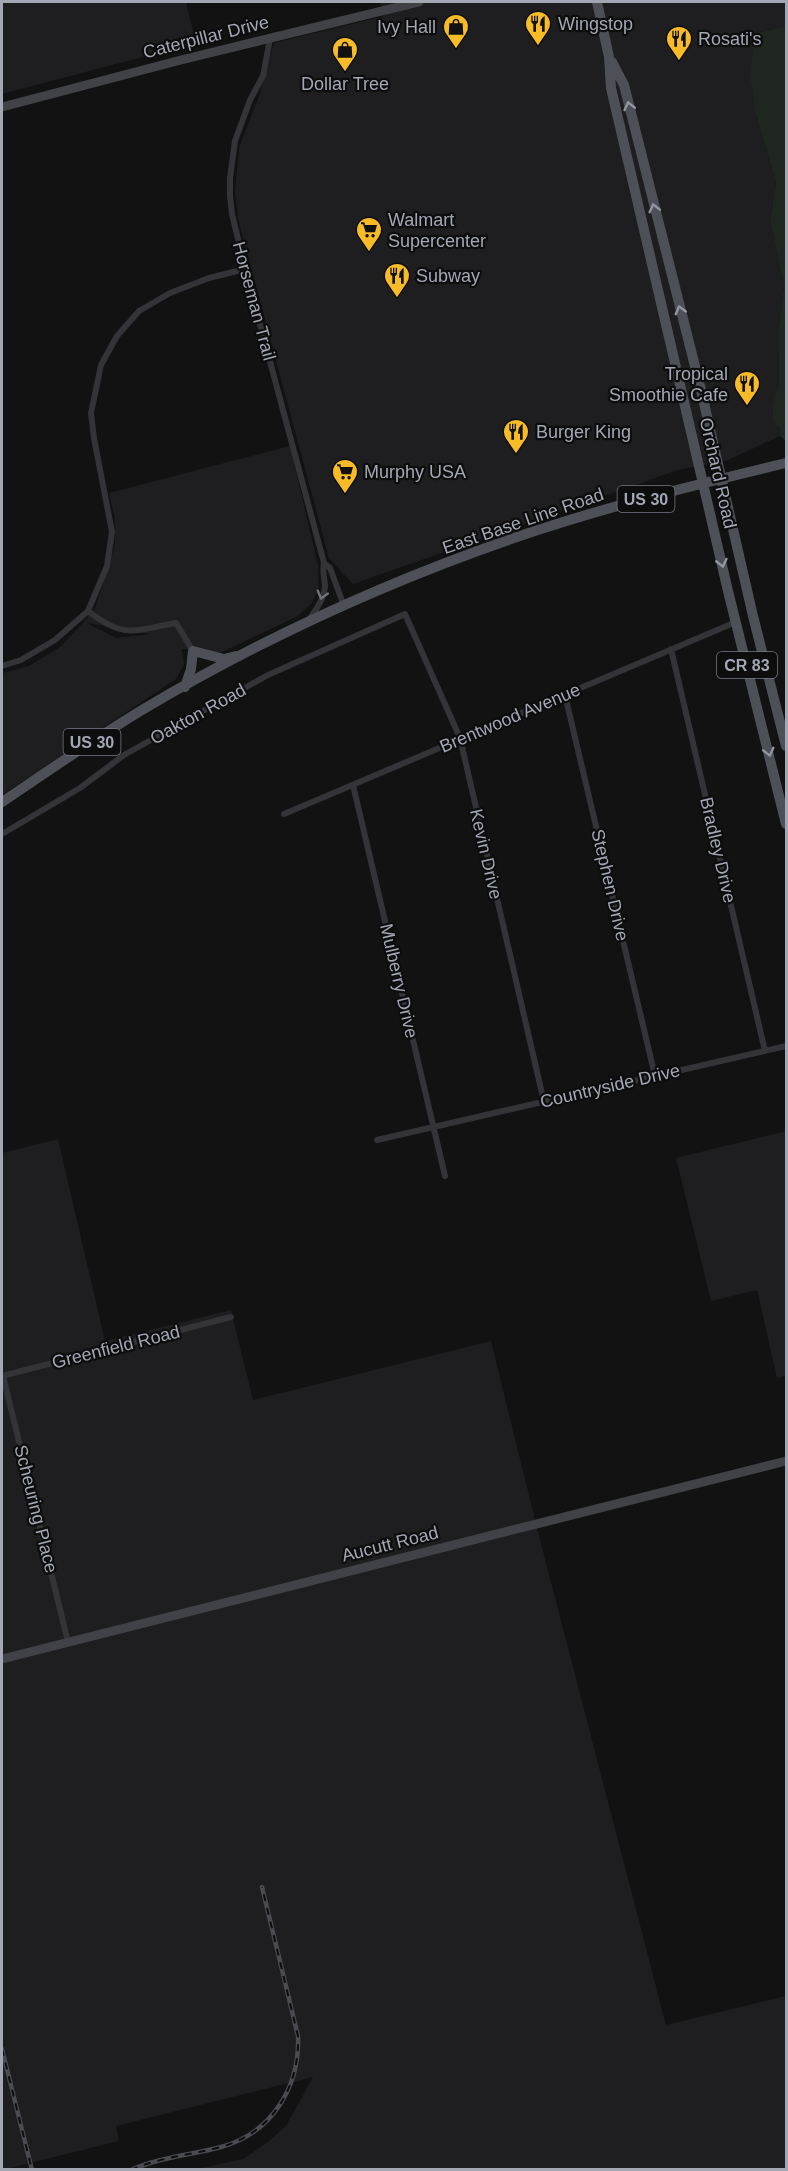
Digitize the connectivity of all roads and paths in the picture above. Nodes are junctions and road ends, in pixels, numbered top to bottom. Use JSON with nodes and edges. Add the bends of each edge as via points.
{"nodes":[{"id":1,"x":419,"y":2,"type":"edge"},
{"id":2,"x":597,"y":2,"type":"edge"},
{"id":3,"x":270,"y":39,"type":"junction"},
{"id":4,"x":609,"y":57,"type":"junction"},
{"id":5,"x":2,"y":107,"type":"edge"},
{"id":6,"x":245,"y":269,"type":"junction"},
{"id":7,"x":786,"y":463,"type":"edge"},
{"id":8,"x":722,"y":479,"type":"junction"},
{"id":9,"x":704,"y":483,"type":"junction"},
{"id":10,"x":324,"y":563,"type":"junction"},
{"id":11,"x":344,"y":607,"type":"junction"},
{"id":12,"x":88,"y":611,"type":"junction"},
{"id":13,"x":405,"y":614,"type":"joint"},
{"id":14,"x":736,"y":622,"type":"junction"},
{"id":15,"x":307,"y":623,"type":"junction"},
{"id":16,"x":671,"y":649,"type":"junction"},
{"id":17,"x":193,"y":651,"type":"junction"},
{"id":18,"x":244,"y":655,"type":"junction"},
{"id":19,"x":2,"y":666,"type":"edge"},
{"id":20,"x":185,"y":687,"type":"junction"},
{"id":21,"x":565,"y":695,"type":"junction"},
{"id":22,"x":460,"y":738,"type":"junction"},
{"id":23,"x":786,"y":746,"type":"edge"},
{"id":24,"x":353,"y":785,"type":"junction"},
{"id":25,"x":2,"y":802,"type":"edge"},
{"id":26,"x":284,"y":814,"type":"dead end"},
{"id":27,"x":786,"y":824,"type":"edge"},
{"id":28,"x":2,"y":834,"type":"edge"},
{"id":29,"x":786,"y":1046,"type":"edge"},
{"id":30,"x":765,"y":1051,"type":"junction"},
{"id":31,"x":656,"y":1076,"type":"junction"},
{"id":32,"x":544,"y":1102,"type":"junction"},
{"id":33,"x":434,"y":1127,"type":"junction"},
{"id":34,"x":378,"y":1140,"type":"dead end"},
{"id":35,"x":445,"y":1176,"type":"dead end"},
{"id":36,"x":231,"y":1317,"type":"dead end"},
{"id":37,"x":2,"y":1376,"type":"edge"},
{"id":38,"x":786,"y":1461,"type":"edge"},
{"id":39,"x":68,"y":1642,"type":"junction"},
{"id":40,"x":2,"y":1659,"type":"edge"}],
"edges":[{"from":1,"to":3,"type":"street","name":"Caterpillar Drive"},
{"from":2,"to":4,"type":"main road","name":"Orchard Road"},
{"from":3,"to":5,"type":"street","name":"Caterpillar Drive"},
{"from":3,"to":6,"type":"street","name":"Horseman Trail","via":[[263,76],[235,141],[230,178],[232,214]]},
{"from":8,"to":4,"type":"main road","name":"Orchard Road","one_way":true,"via":[[624,86]]},
{"from":4,"to":9,"type":"main road","name":"Orchard Road","via":[[611,88]]},
{"from":6,"to":10,"type":"street","name":"Horseman Trail"},
{"from":6,"to":12,"type":"street","via":[[170,293],[139,311],[117,336],[101,365],[91,413],[112,532],[107,566]]},
{"from":7,"to":8,"type":"main road","name":"East Base Line Road","number":"US 30"},
{"from":8,"to":9,"type":"main road","name":"East Base Line Road","number":"US 30"},
{"from":8,"to":23,"type":"main road","name":"Orchard Road","number":"CR 83"},
{"from":9,"to":11,"type":"main road","name":"East Base Line Road","number":"US 30","via":[[512,539]]},
{"from":9,"to":14,"type":"main road","name":"Orchard Road","number":"CR 83","one_way":true},
{"from":10,"to":11,"type":"street","name":"Horseman Trail","via":[[330,568]]},
{"from":10,"to":15,"type":"street","name":"Horseman Trail","one_way":true,"via":[[323,597]]},
{"from":11,"to":15,"type":"main road","number":"US 30"},
{"from":12,"to":17,"type":"street","via":[[113,629],[126,631],[176,623]]},
{"from":12,"to":19,"type":"street","via":[[55,640]]},
{"from":13,"to":22,"type":"street","name":"Kevin Drive"},
{"from":13,"to":28,"type":"street","name":"Oakton Road","via":[[268,675],[124,755],[80,788]]},
{"from":14,"to":16,"type":"street","name":"Brentwood Avenue"},
{"from":14,"to":27,"type":"main road","name":"Orchard Road","number":"CR 83","one_way":true},
{"from":15,"to":18,"type":"main road","number":"US 30"},
{"from":16,"to":21,"type":"street","name":"Brentwood Avenue"},
{"from":16,"to":30,"type":"street","name":"Bradley Drive"},
{"from":17,"to":18,"type":"main road","via":[[224,659]]},
{"from":17,"to":20,"type":"main road"},
{"from":18,"to":20,"type":"main road","number":"US 30"},
{"from":20,"to":25,"type":"main road","number":"US 30","via":[[133,716]]},
{"from":21,"to":22,"type":"street","name":"Brentwood Avenue"},
{"from":21,"to":31,"type":"street","name":"Stephen Drive"},
{"from":22,"to":24,"type":"street","name":"Brentwood Avenue"},
{"from":22,"to":32,"type":"street","name":"Kevin Drive"},
{"from":24,"to":26,"type":"street","name":"Brentwood Avenue"},
{"from":24,"to":33,"type":"street","name":"Mulberry Drive"},
{"from":29,"to":30,"type":"street","name":"Countryside Drive"},
{"from":30,"to":31,"type":"street","name":"Countryside Drive"},
{"from":31,"to":32,"type":"street","name":"Countryside Drive"},
{"from":32,"to":33,"type":"street","name":"Countryside Drive"},
{"from":33,"to":34,"type":"street","name":"Countryside Drive"},
{"from":33,"to":35,"type":"street","name":"Mulberry Drive"},
{"from":36,"to":37,"type":"street","name":"Greenfield Road"},
{"from":37,"to":39,"type":"street","name":"Scheuring Place"},
{"from":38,"to":39,"type":"street","name":"Aucutt Road"},
{"from":39,"to":40,"type":"street","name":"Aucutt Road"}]}
